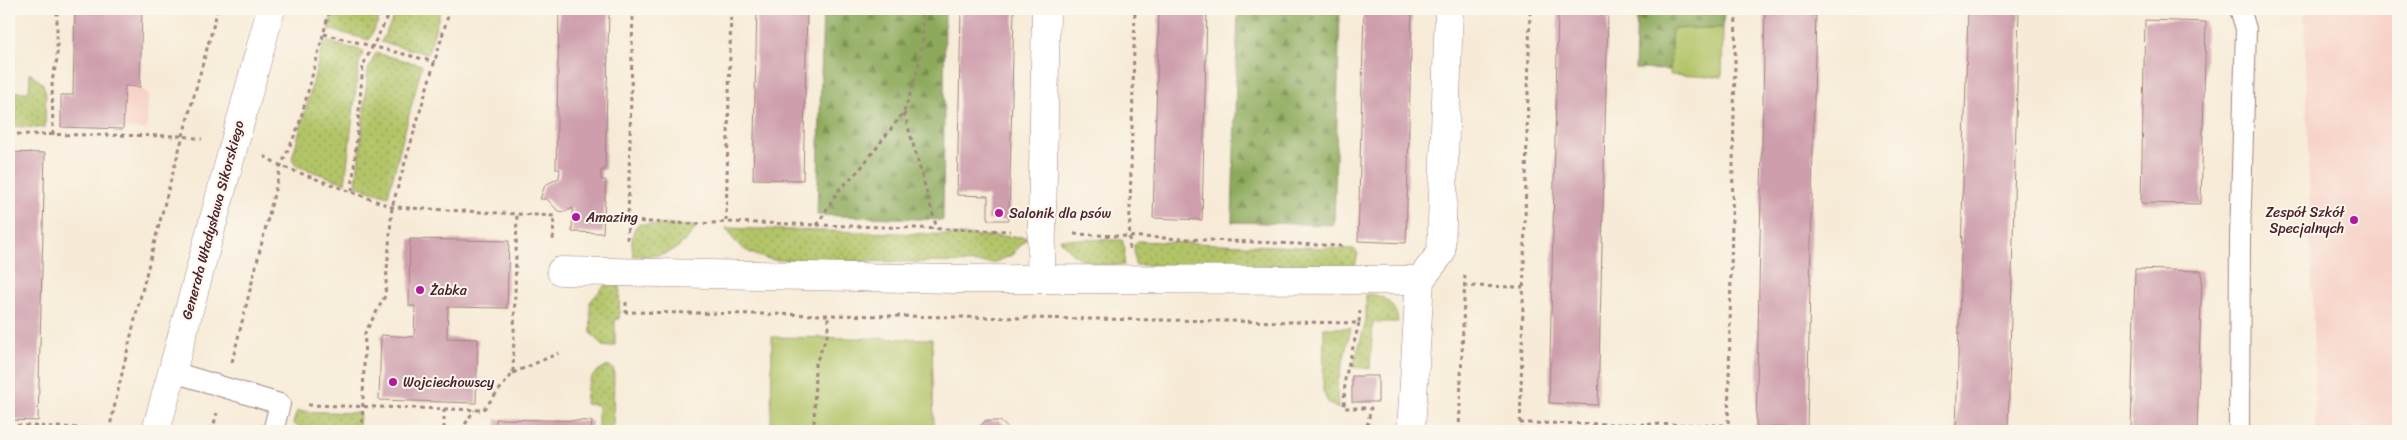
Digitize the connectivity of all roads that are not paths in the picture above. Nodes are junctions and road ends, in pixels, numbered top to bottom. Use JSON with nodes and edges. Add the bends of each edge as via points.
{"nodes":[{"id":1,"x":271,"y":9,"type":"edge"},
{"id":2,"x":1046,"y":9,"type":"edge"},
{"id":3,"x":1449,"y":9,"type":"edge"},
{"id":4,"x":2240,"y":9,"type":"edge"},
{"id":5,"x":557,"y":261,"type":"road end"},
{"id":6,"x":1041,"y":279,"type":"junction"},
{"id":7,"x":1420,"y":280,"type":"junction"},
{"id":8,"x":173,"y":372,"type":"junction"},
{"id":9,"x":156,"y":431,"type":"edge"},
{"id":10,"x":273,"y":431,"type":"edge"},
{"id":11,"x":1411,"y":431,"type":"edge"},
{"id":12,"x":2239,"y":431,"type":"edge"}],
"edges":[{"from":1,"to":8,"type":"street","name":"Generała Władysława Sikorskiego"},
{"from":2,"to":6,"type":"street"},
{"from":3,"to":7,"type":"street","via":[[1441,254]]},
{"from":4,"to":12,"type":"lane","via":[[2246,29]]},
{"from":5,"to":6,"type":"street"},
{"from":6,"to":7,"type":"street"},
{"from":7,"to":11,"type":"street"},
{"from":8,"to":9,"type":"street","name":"Generała Władysława Sikorskiego"},
{"from":8,"to":10,"type":"lane","via":[[280,404]]}]}
